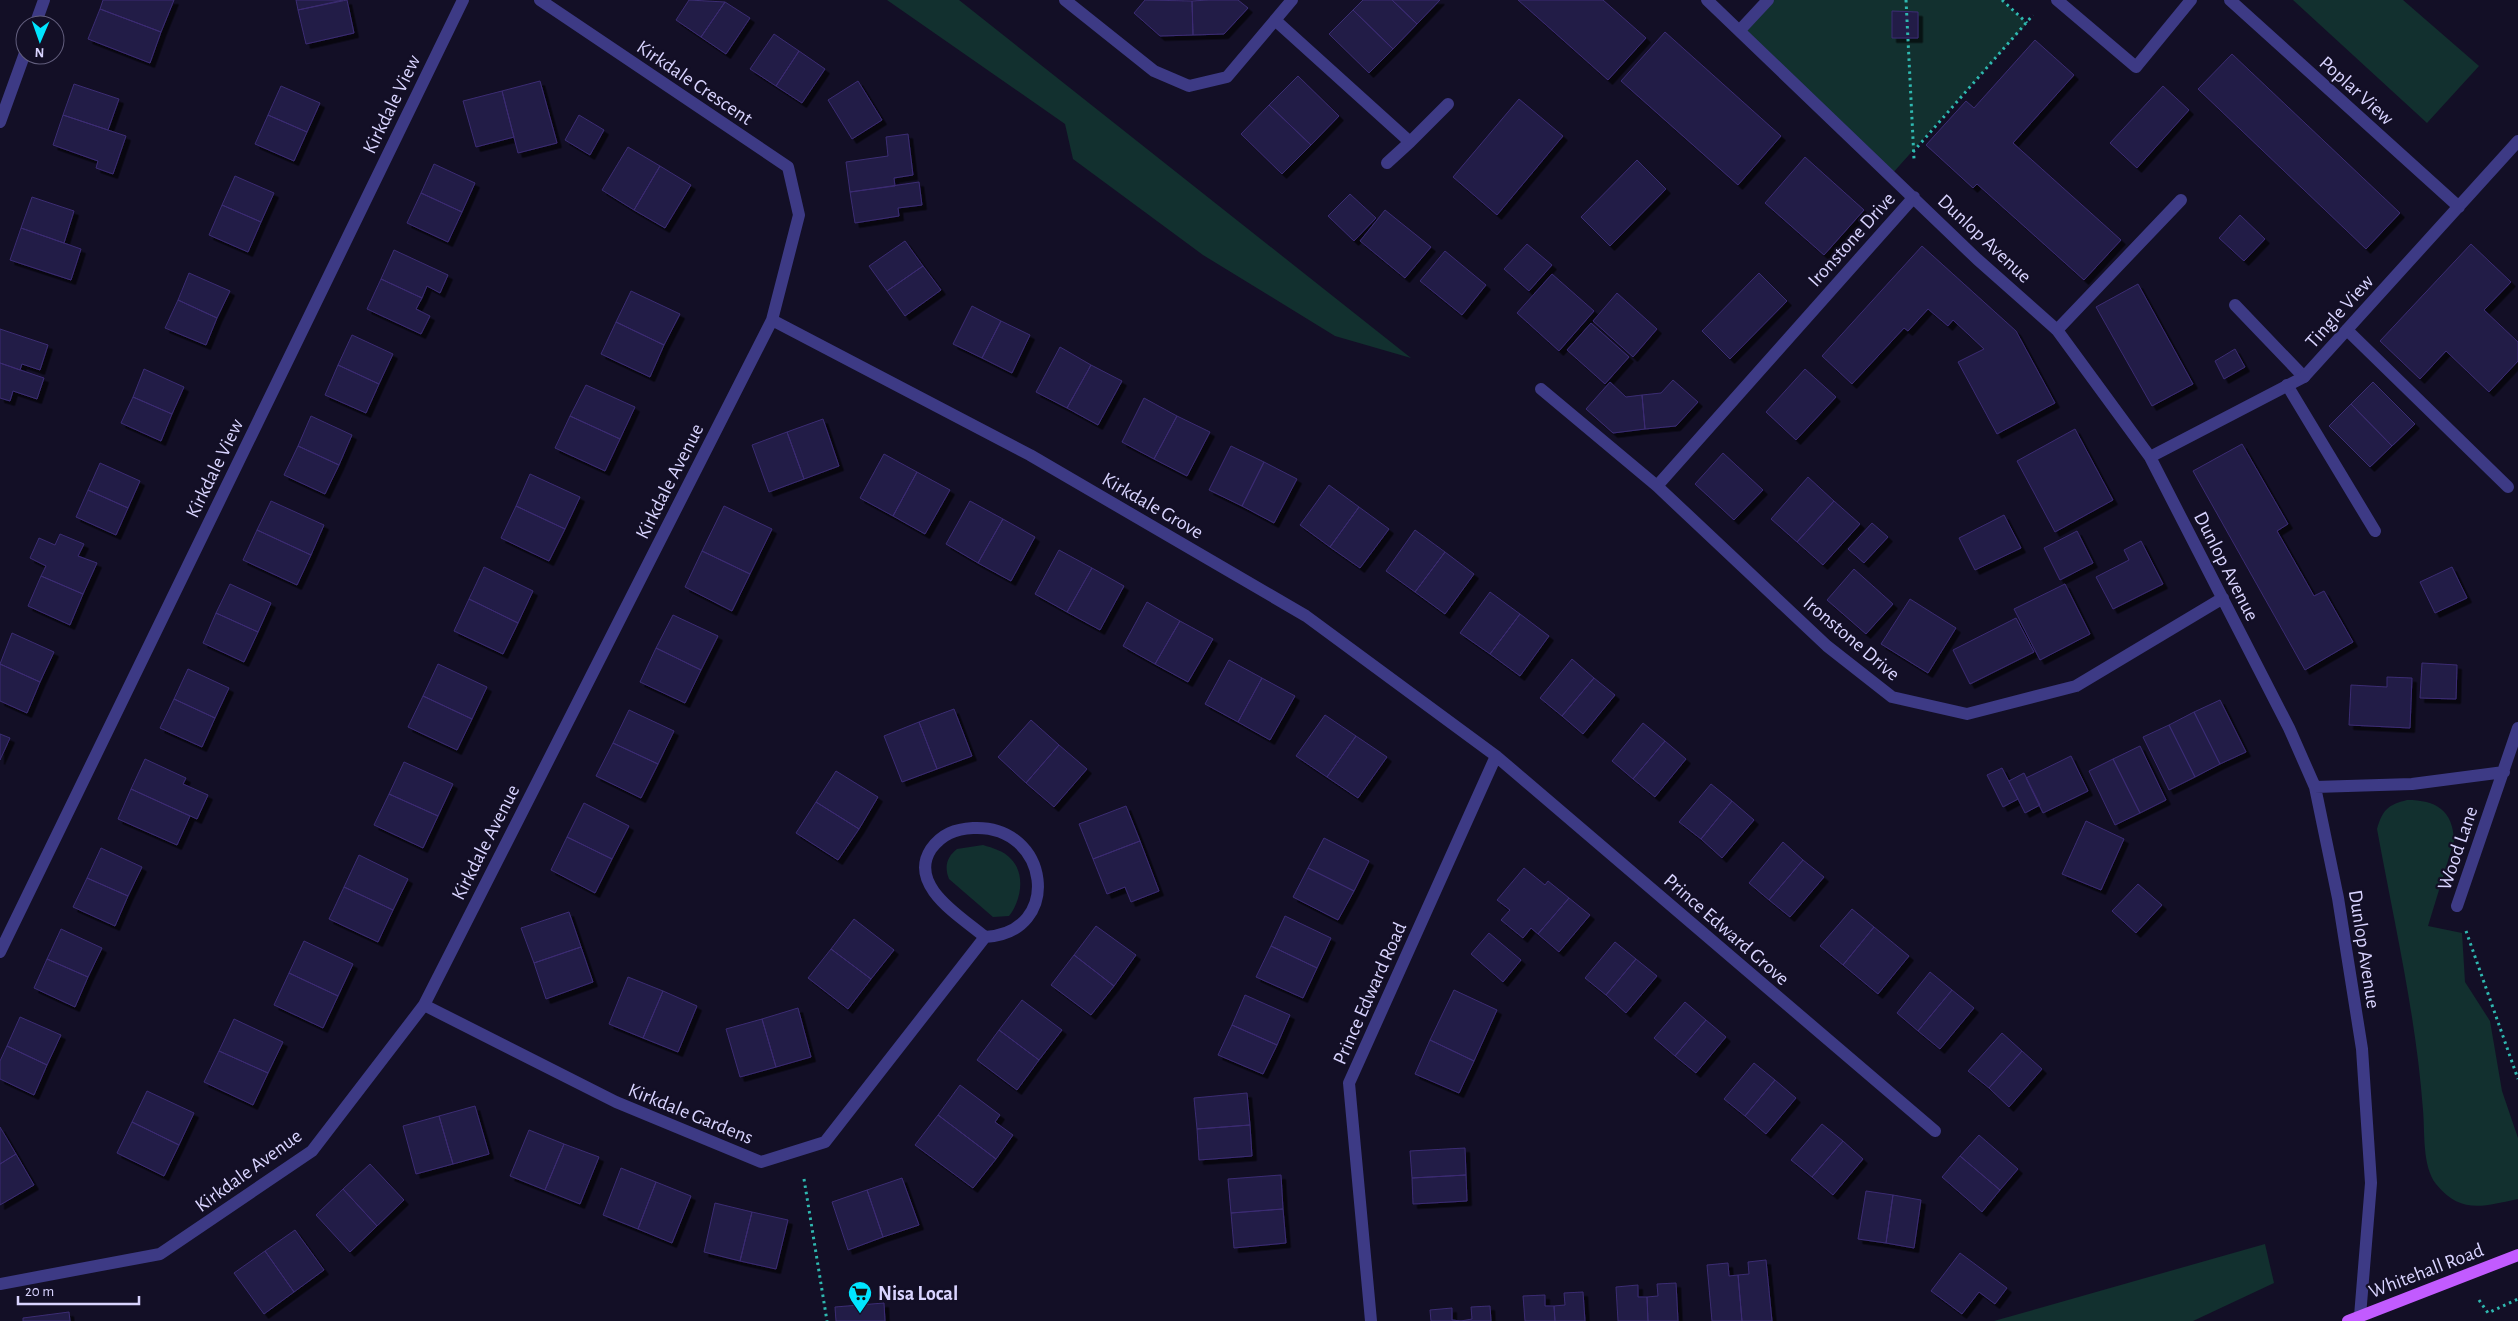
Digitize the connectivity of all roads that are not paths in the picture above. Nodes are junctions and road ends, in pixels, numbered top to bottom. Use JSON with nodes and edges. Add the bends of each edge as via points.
{"nodes":[{"id":1,"x":44,"y":0,"type":"edge"},
{"id":2,"x":463,"y":0,"type":"edge"},
{"id":3,"x":540,"y":0,"type":"edge"},
{"id":4,"x":1065,"y":0,"type":"edge"},
{"id":5,"x":1292,"y":0,"type":"edge"},
{"id":6,"x":1707,"y":0,"type":"edge"},
{"id":7,"x":1768,"y":0,"type":"edge"},
{"id":8,"x":2057,"y":0,"type":"edge"},
{"id":9,"x":2191,"y":0,"type":"edge"},
{"id":10,"x":2230,"y":0,"type":"edge"},
{"id":11,"x":39,"y":15,"type":"edge"},
{"id":12,"x":1275,"y":20,"type":"junction"},
{"id":13,"x":1740,"y":30,"type":"junction"},
{"id":14,"x":21,"y":65,"type":"edge"},
{"id":15,"x":1448,"y":104,"type":"dead end"},
{"id":16,"x":0,"y":122,"type":"edge"},
{"id":17,"x":2518,"y":141,"type":"edge"},
{"id":18,"x":1410,"y":142,"type":"junction"},
{"id":19,"x":1387,"y":163,"type":"dead end"},
{"id":20,"x":1914,"y":197,"type":"junction"},
{"id":21,"x":2181,"y":200,"type":"dead end"},
{"id":22,"x":2459,"y":207,"type":"junction"},
{"id":23,"x":799,"y":215,"type":"joint"},
{"id":24,"x":2235,"y":305,"type":"dead end"},
{"id":25,"x":772,"y":320,"type":"junction"},
{"id":26,"x":2058,"y":330,"type":"junction"},
{"id":27,"x":2347,"y":330,"type":"junction"},
{"id":28,"x":2304,"y":377,"type":"junction"},
{"id":29,"x":2287,"y":386,"type":"junction"},
{"id":30,"x":1541,"y":389,"type":"dead end"},
{"id":31,"x":2150,"y":457,"type":"junction"},
{"id":32,"x":1657,"y":486,"type":"junction"},
{"id":33,"x":2508,"y":487,"type":"dead end"},
{"id":34,"x":2375,"y":531,"type":"dead end"},
{"id":35,"x":2223,"y":598,"type":"junction"},
{"id":36,"x":2518,"y":728,"type":"edge"},
{"id":37,"x":1496,"y":756,"type":"junction"},
{"id":38,"x":2504,"y":772,"type":"junction"},
{"id":39,"x":2315,"y":787,"type":"junction"},
{"id":40,"x":2457,"y":906,"type":"road end"},
{"id":41,"x":985,"y":937,"type":"junction"},
{"id":42,"x":0,"y":952,"type":"edge"},
{"id":43,"x":424,"y":1005,"type":"junction"},
{"id":44,"x":1935,"y":1131,"type":"dead end"},
{"id":45,"x":2518,"y":1255,"type":"edge"},
{"id":46,"x":0,"y":1284,"type":"edge"},
{"id":47,"x":2360,"y":1316,"type":"junction"},
{"id":48,"x":1371,"y":1321,"type":"edge"},
{"id":49,"x":2348,"y":1321,"type":"edge"}],
"edges":[{"from":1,"to":11,"type":"street"},
{"from":2,"to":42,"type":"street","name":"Kirkdale View"},
{"from":3,"to":23,"type":"street","name":"Kirkdale Crescent","via":[[788,167]]},
{"from":4,"to":12,"type":"street","via":[[1154,71],[1189,86],[1227,76]]},
{"from":5,"to":12,"type":"street"},
{"from":6,"to":13,"type":"street","name":"Dunlop Avenue"},
{"from":7,"to":13,"type":"street"},
{"from":8,"to":9,"type":"street","via":[[2136,67]]},
{"from":10,"to":22,"type":"street","name":"Poplar View"},
{"from":12,"to":18,"type":"street"},
{"from":13,"to":20,"type":"street","name":"Dunlop Avenue"},
{"from":14,"to":16,"type":"street"},
{"from":15,"to":18,"type":"street"},
{"from":17,"to":22,"type":"street","name":"Tingle View"},
{"from":18,"to":19,"type":"street"},
{"from":20,"to":26,"type":"street","name":"Dunlop Avenue","via":[[1977,259]]},
{"from":20,"to":32,"type":"street","name":"Ironstone Drive"},
{"from":21,"to":26,"type":"street"},
{"from":22,"to":27,"type":"street","name":"Tingle View"},
{"from":23,"to":25,"type":"street","name":"Kirkdale Avenue"},
{"from":24,"to":28,"type":"street"},
{"from":25,"to":37,"type":"street","name":"Kirkdale Grove","via":[[1030,455],[1306,616]]},
{"from":25,"to":43,"type":"street","name":"Kirkdale Avenue"},
{"from":26,"to":31,"type":"street","name":"Dunlop Avenue"},
{"from":27,"to":28,"type":"street","name":"Tingle View"},
{"from":27,"to":33,"type":"street"},
{"from":28,"to":29,"type":"street","name":"Tingle View"},
{"from":29,"to":31,"type":"street","name":"Tingle View"},
{"from":29,"to":34,"type":"street"},
{"from":30,"to":32,"type":"street","name":"Ironstone Drive"},
{"from":31,"to":35,"type":"street","name":"Dunlop Avenue"},
{"from":32,"to":35,"type":"street","name":"Ironstone Drive","via":[[1827,646],[1892,697],[1967,714],[2076,686]]},
{"from":35,"to":39,"type":"street","name":"Dunlop Avenue"},
{"from":36,"to":38,"type":"street","name":"Wood Lane"},
{"from":37,"to":44,"type":"street","name":"Prince Edward Grove"},
{"from":37,"to":48,"type":"street","name":"Prince Edward Road","via":[[1349,1083]]},
{"from":38,"to":39,"type":"street","name":"Wood Lane","via":[[2412,784]]},
{"from":38,"to":40,"type":"street","name":"Wood Lane"},
{"from":39,"to":47,"type":"street","name":"Dunlop Avenue","via":[[2338,898],[2362,1049],[2371,1183]]},
{"from":41,"to":41,"type":"street","via":[[1000,936],[1026,921],[1034,907],[1037,892],[1035,863],[1012,837],[994,830],[949,831],[926,860],[928,884]]},
{"from":41,"to":43,"type":"street","name":"Kirkdale Gardens","via":[[825,1142],[762,1162],[616,1102]]},
{"from":43,"to":46,"type":"street","name":"Kirkdale Avenue","via":[[312,1150],[160,1254]]},
{"from":45,"to":47,"type":"main road","name":"Whitehall Road"},
{"from":47,"to":49,"type":"main road","name":"Whitehall Road"}]}
